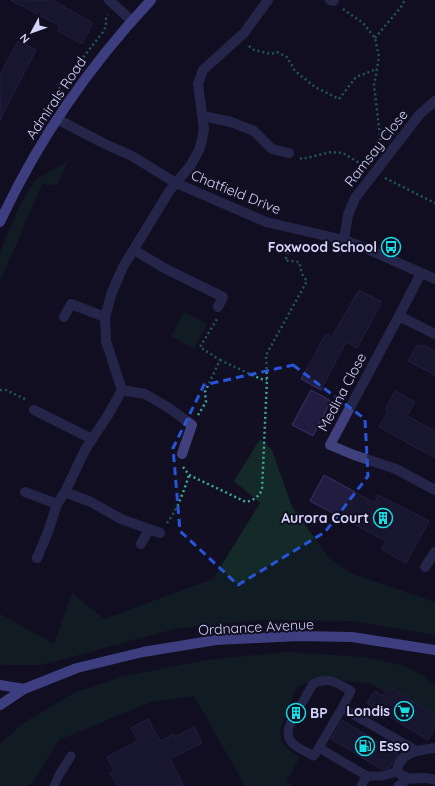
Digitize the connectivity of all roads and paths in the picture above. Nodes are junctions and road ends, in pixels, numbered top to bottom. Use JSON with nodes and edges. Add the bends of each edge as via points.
{"nodes":[{"id":1,"x":109,"y":0,"type":"edge"},
{"id":2,"x":151,"y":0,"type":"edge"},
{"id":3,"x":268,"y":0,"type":"edge"},
{"id":4,"x":332,"y":0,"type":"edge"},
{"id":5,"x":405,"y":0,"type":"edge"},
{"id":6,"x":132,"y":21,"type":"junction"},
{"id":7,"x":239,"y":38,"type":"junction"},
{"id":8,"x":375,"y":38,"type":"junction"},
{"id":9,"x":377,"y":68,"type":"junction"},
{"id":10,"x":435,"y":101,"type":"edge"},
{"id":11,"x":203,"y":116,"type":"junction"},
{"id":12,"x":57,"y":119,"type":"junction"},
{"id":13,"x":289,"y":153,"type":"dead end"},
{"id":14,"x":384,"y":163,"type":"junction"},
{"id":15,"x":176,"y":183,"type":"junction"},
{"id":16,"x":1,"y":215,"type":"edge"},
{"id":17,"x":298,"y":229,"type":"junction"},
{"id":18,"x":344,"y":240,"type":"junction"},
{"id":19,"x":134,"y":250,"type":"junction"},
{"id":20,"x":421,"y":273,"type":"junction"},
{"id":21,"x":435,"y":279,"type":"edge"},
{"id":22,"x":218,"y":307,"type":"joint"},
{"id":23,"x":399,"y":316,"type":"junction"},
{"id":24,"x":64,"y":317,"type":"dead end"},
{"id":25,"x":105,"y":317,"type":"junction"},
{"id":26,"x":435,"y":334,"type":"edge"},
{"id":27,"x":220,"y":360,"type":"junction"},
{"id":28,"x":267,"y":379,"type":"junction"},
{"id":29,"x":0,"y":390,"type":"edge"},
{"id":30,"x":122,"y":390,"type":"junction"},
{"id":31,"x":34,"y":410,"type":"joint"},
{"id":32,"x":192,"y":425,"type":"junction"},
{"id":33,"x":92,"y":439,"type":"junction"},
{"id":34,"x":182,"y":454,"type":"joint"},
{"id":35,"x":189,"y":475,"type":"junction"},
{"id":36,"x":435,"y":490,"type":"edge"},
{"id":37,"x":25,"y":492,"type":"dead end"},
{"id":38,"x":65,"y":492,"type":"junction"},
{"id":39,"x":57,"y":504,"type":"junction"},
{"id":40,"x":149,"y":529,"type":"junction"},
{"id":41,"x":160,"y":533,"type":"joint"},
{"id":42,"x":141,"y":544,"type":"dead end"},
{"id":43,"x":435,"y":552,"type":"edge"},
{"id":44,"x":37,"y":558,"type":"dead end"},
{"id":45,"x":425,"y":567,"type":"dead end"},
{"id":46,"x":424,"y":647,"type":"junction"},
{"id":47,"x":435,"y":650,"type":"edge"},
{"id":48,"x":435,"y":656,"type":"edge"},
{"id":49,"x":0,"y":685,"type":"edge"},
{"id":50,"x":24,"y":688,"type":"junction"},
{"id":51,"x":0,"y":705,"type":"edge"},
{"id":52,"x":342,"y":708,"type":"junction"},
{"id":53,"x":319,"y":748,"type":"junction"},
{"id":54,"x":435,"y":748,"type":"edge"},
{"id":55,"x":417,"y":751,"type":"junction"},
{"id":56,"x":71,"y":756,"type":"dead end"},
{"id":57,"x":397,"y":771,"type":"junction"},
{"id":58,"x":367,"y":776,"type":"junction"},
{"id":59,"x":408,"y":779,"type":"junction"},
{"id":60,"x":435,"y":780,"type":"edge"},
{"id":61,"x":54,"y":786,"type":"edge"},
{"id":62,"x":361,"y":786,"type":"edge"},
{"id":63,"x":398,"y":786,"type":"edge"}],
"edges":[{"from":1,"to":6,"type":"street"},
{"from":2,"to":6,"type":"street","name":"Admirals Road"},
{"from":3,"to":7,"type":"street"},
{"from":4,"to":8,"type":"path","via":[[363,24]]},
{"from":5,"to":8,"type":"path"},
{"from":6,"to":12,"type":"street","name":"Admirals Road","via":[[90,70]]},
{"from":7,"to":9,"type":"path","via":[[254,50],[271,54],[278,52],[287,58],[295,71],[315,87],[339,99],[356,77]]},
{"from":7,"to":11,"type":"street","via":[[203,70],[198,84]]},
{"from":8,"to":9,"type":"path","via":[[379,58]]},
{"from":9,"to":14,"type":"path","via":[[374,85]]},
{"from":10,"to":14,"type":"street","name":"Ramsay Close","via":[[420,114]]},
{"from":11,"to":13,"type":"street","via":[[231,122],[254,131],[272,149]]},
{"from":11,"to":15,"type":"street","via":[[204,129],[199,150],[191,165]]},
{"from":12,"to":15,"type":"street","name":"Chatfield Drive","via":[[132,156]]},
{"from":12,"to":16,"type":"street","name":"Admirals Road"},
{"from":14,"to":18,"type":"street","name":"Ramsay Close","via":[[355,198],[348,215]]},
{"from":15,"to":17,"type":"street","name":"Chatfield Drive","via":[[266,222]]},
{"from":15,"to":19,"type":"street"},
{"from":17,"to":18,"type":"street","name":"Chatfield Drive"},
{"from":17,"to":28,"type":"path","via":[[285,260],[299,262],[307,281],[266,355]]},
{"from":18,"to":20,"type":"street","name":"Chatfield Drive"},
{"from":19,"to":22,"type":"street","via":[[164,268],[224,297]]},
{"from":19,"to":25,"type":"street","via":[[114,286]]},
{"from":20,"to":21,"type":"street","name":"Chatfield Drive"},
{"from":20,"to":23,"type":"street","name":"Medina Close"},
{"from":22,"to":27,"type":"path","via":[[219,314],[200,347]]},
{"from":23,"to":26,"type":"street"},
{"from":23,"to":36,"type":"street","name":"Medina Close","via":[[330,444],[396,469]]},
{"from":24,"to":25,"type":"street","via":[[71,304]]},
{"from":25,"to":30,"type":"street","via":[[106,341]]},
{"from":27,"to":28,"type":"path","via":[[260,379]]},
{"from":27,"to":32,"type":"path","via":[[205,392],[206,402]]},
{"from":28,"to":35,"type":"path","via":[[262,490],[259,495],[246,502]]},
{"from":29,"to":31,"type":"path","via":[[6,390],[31,402]]},
{"from":30,"to":32,"type":"street","via":[[145,394]]},
{"from":30,"to":33,"type":"street"},
{"from":31,"to":33,"type":"street"},
{"from":32,"to":34,"type":"street"},
{"from":33,"to":38,"type":"street"},
{"from":34,"to":35,"type":"path","via":[[183,467]]},
{"from":35,"to":41,"type":"path","via":[[172,517]]},
{"from":37,"to":39,"type":"street"},
{"from":38,"to":39,"type":"street"},
{"from":38,"to":40,"type":"street","via":[[91,502],[120,519]]},
{"from":39,"to":44,"type":"street"},
{"from":40,"to":41,"type":"street"},
{"from":40,"to":42,"type":"street"},
{"from":43,"to":45,"type":"street"},
{"from":46,"to":47,"type":"street","name":"Ordnance Avenue"},
{"from":46,"to":48,"type":"street"},
{"from":46,"to":50,"type":"street","name":"Ordnance Avenue","via":[[352,637],[298,636],[216,640],[143,652],[77,668]]},
{"from":49,"to":50,"type":"street","name":"Ordnance Avenue"},
{"from":50,"to":51,"type":"street","name":"Ordnance Avenue"},
{"from":52,"to":53,"type":"lane"},
{"from":52,"to":53,"type":"lane","via":[[351,691],[335,681],[319,681],[313,684],[290,724],[288,736],[293,744],[314,756]]},
{"from":52,"to":55,"type":"lane"},
{"from":53,"to":58,"type":"lane"},
{"from":54,"to":55,"type":"street"},
{"from":55,"to":57,"type":"street","via":[[404,757],[398,764]]},
{"from":56,"to":61,"type":"lane"},
{"from":57,"to":58,"type":"lane","via":[[383,776]]},
{"from":57,"to":59,"type":"street"},
{"from":58,"to":62,"type":"lane"},
{"from":59,"to":60,"type":"street","via":[[427,777]]},
{"from":59,"to":63,"type":"lane"}]}
